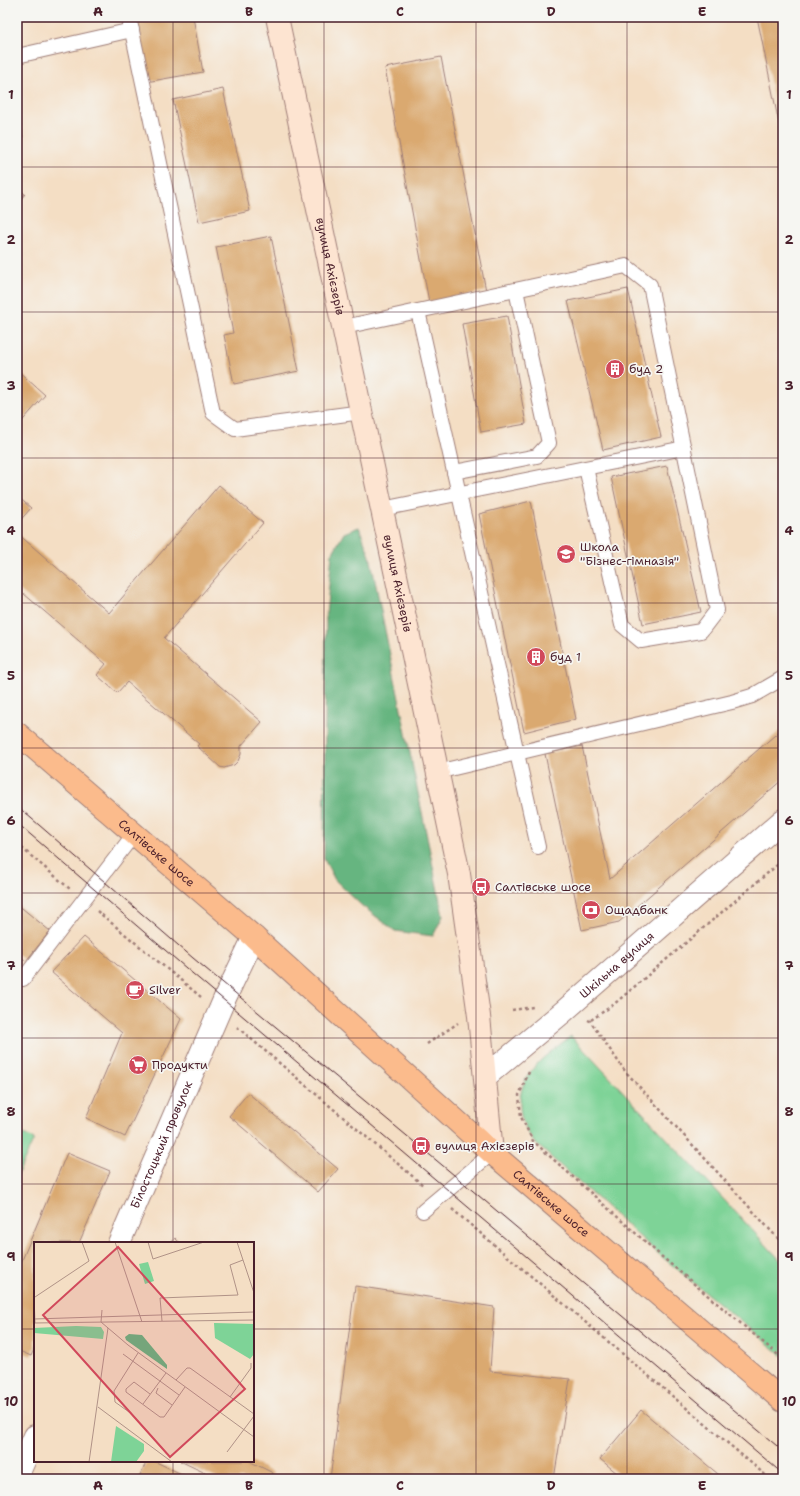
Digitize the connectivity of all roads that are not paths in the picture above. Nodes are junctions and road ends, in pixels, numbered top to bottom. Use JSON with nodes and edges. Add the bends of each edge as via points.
{"nodes":[{"id":1,"x":277,"y":17,"type":"edge"},
{"id":2,"x":130,"y":24,"type":"edge"},
{"id":3,"x":17,"y":56,"type":"edge"},
{"id":4,"x":516,"y":290,"type":"junction"},
{"id":5,"x":418,"y":311,"type":"junction"},
{"id":6,"x":344,"y":327,"type":"junction"},
{"id":7,"x":362,"y":412,"type":"junction"},
{"id":8,"x":684,"y":448,"type":"junction"},
{"id":9,"x":537,"y":456,"type":"junction"},
{"id":10,"x":586,"y":468,"type":"junction"},
{"id":11,"x":454,"y":472,"type":"junction"},
{"id":12,"x":542,"y":477,"type":"junction"},
{"id":13,"x":382,"y":510,"type":"junction"},
{"id":14,"x":783,"y":678,"type":"edge"},
{"id":15,"x":17,"y":733,"type":"edge"},
{"id":16,"x":517,"y":754,"type":"junction"},
{"id":17,"x":437,"y":772,"type":"junction"},
{"id":18,"x":783,"y":820,"type":"edge"},
{"id":19,"x":134,"y":834,"type":"junction"},
{"id":20,"x":538,"y":847,"type":"dead end"},
{"id":21,"x":254,"y":937,"type":"junction"},
{"id":22,"x":17,"y":974,"type":"edge"},
{"id":23,"x":485,"y":1077,"type":"junction"},
{"id":24,"x":492,"y":1154,"type":"junction"},
{"id":25,"x":423,"y":1211,"type":"dead end"},
{"id":26,"x":119,"y":1242,"type":"edge"},
{"id":27,"x":783,"y":1401,"type":"edge"},
{"id":28,"x":34,"y":1438,"type":"edge"},
{"id":29,"x":17,"y":1477,"type":"edge"}],
"edges":[{"from":1,"to":6,"type":"main road","name":"вулиця Ахієзерів"},
{"from":2,"to":3,"type":"lane"},
{"from":2,"to":7,"type":"lane","via":[[213,413],[235,429]]},
{"from":4,"to":5,"type":"lane"},
{"from":4,"to":8,"type":"lane","via":[[626,266],[650,285]]},
{"from":4,"to":9,"type":"lane","via":[[549,443]]},
{"from":5,"to":6,"type":"lane"},
{"from":5,"to":11,"type":"lane"},
{"from":6,"to":7,"type":"main road","name":"вулиця Ахієзерів"},
{"from":7,"to":13,"type":"main road","name":"вулиця Ахієзерів"},
{"from":8,"to":10,"type":"lane"},
{"from":8,"to":10,"type":"lane","via":[[717,610],[701,630],[641,641],[622,625]]},
{"from":9,"to":11,"type":"lane"},
{"from":9,"to":12,"type":"lane"},
{"from":10,"to":12,"type":"lane"},
{"from":11,"to":16,"type":"lane"},
{"from":12,"to":13,"type":"lane"},
{"from":13,"to":17,"type":"main road","name":"вулиця Ахієзерів"},
{"from":14,"to":16,"type":"lane","via":[[752,696],[732,702]]},
{"from":15,"to":19,"type":"main road","name":"Салтівське шосе"},
{"from":16,"to":17,"type":"lane"},
{"from":16,"to":20,"type":"lane"},
{"from":17,"to":23,"type":"main road","name":"вулиця Ахієзерів","via":[[459,874]]},
{"from":18,"to":23,"type":"street","name":"Шкільна вулиця","via":[[564,1012]]},
{"from":19,"to":21,"type":"main road","name":"Салтівське шосе"},
{"from":19,"to":22,"type":"lane","via":[[23,979]]},
{"from":21,"to":24,"type":"main road","name":"Салтівське шосе"},
{"from":21,"to":26,"type":"street","name":"Білостоцький провулок"},
{"from":23,"to":24,"type":"main road","name":"вулиця Ахієзерів"},
{"from":24,"to":25,"type":"lane"},
{"from":24,"to":27,"type":"main road","name":"Салтівське шосе"},
{"from":28,"to":29,"type":"street"}]}
